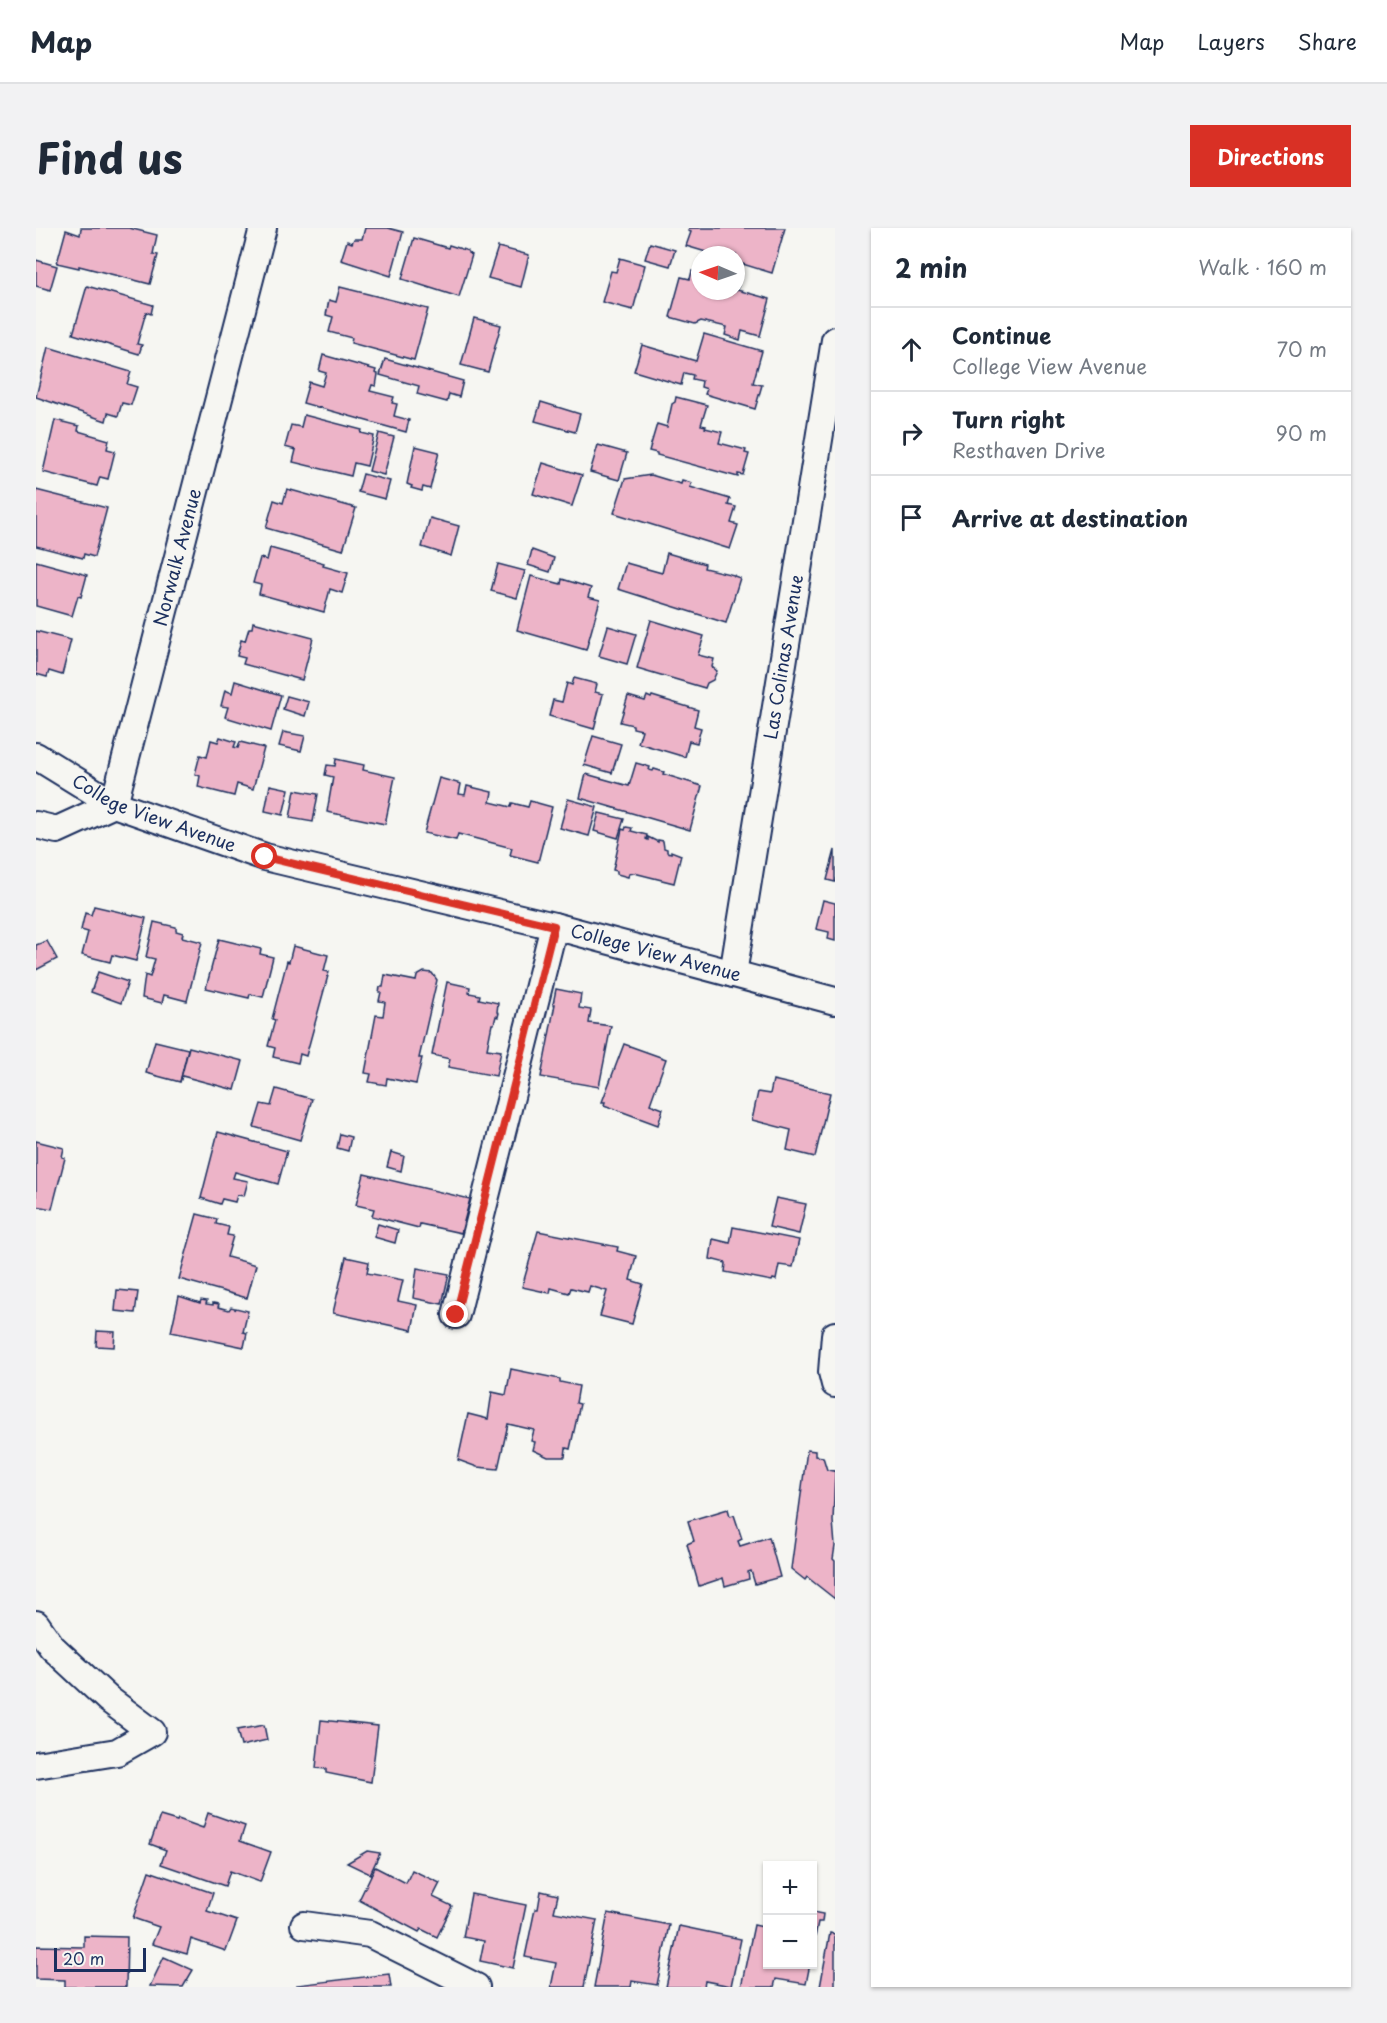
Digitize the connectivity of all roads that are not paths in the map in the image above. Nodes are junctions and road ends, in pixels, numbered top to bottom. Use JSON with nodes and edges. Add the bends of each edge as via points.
{"nodes":[{"id":1,"x":263,"y":228,"type":"edge"},
{"id":2,"x":835,"y":340,"type":"edge"},
{"id":3,"x":36,"y":756,"type":"edge"},
{"id":4,"x":114,"y":804,"type":"junction"},
{"id":5,"x":36,"y":825,"type":"edge"},
{"id":6,"x":554,"y":926,"type":"junction"},
{"id":7,"x":733,"y":974,"type":"junction"},
{"id":8,"x":835,"y":1001,"type":"edge"},
{"id":9,"x":456,"y":1315,"type":"dead end"},
{"id":10,"x":835,"y":1335,"type":"edge"},
{"id":11,"x":835,"y":1384,"type":"edge"},
{"id":12,"x":36,"y":1624,"type":"edge"},
{"id":13,"x":36,"y":1765,"type":"edge"},
{"id":14,"x":304,"y":1925,"type":"dead end"},
{"id":15,"x":476,"y":1987,"type":"edge"}],
"edges":[{"from":1,"to":4,"type":"street","name":"Norwalk Avenue"},
{"from":2,"to":7,"type":"street","name":"Las Colinas Avenue"},
{"from":3,"to":4,"type":"street","name":"College View Avenue"},
{"from":4,"to":5,"type":"street","via":[[57,830]]},
{"from":4,"to":6,"type":"street","name":"College View Avenue","via":[[265,857]]},
{"from":6,"to":7,"type":"street","name":"College View Avenue"},
{"from":6,"to":9,"type":"street"},
{"from":7,"to":8,"type":"street","name":"College View Avenue"},
{"from":10,"to":11,"type":"street"},
{"from":12,"to":13,"type":"street","via":[[52,1647],[108,1699],[152,1732],[117,1752]]},
{"from":14,"to":15,"type":"street","via":[[370,1934]]}]}
